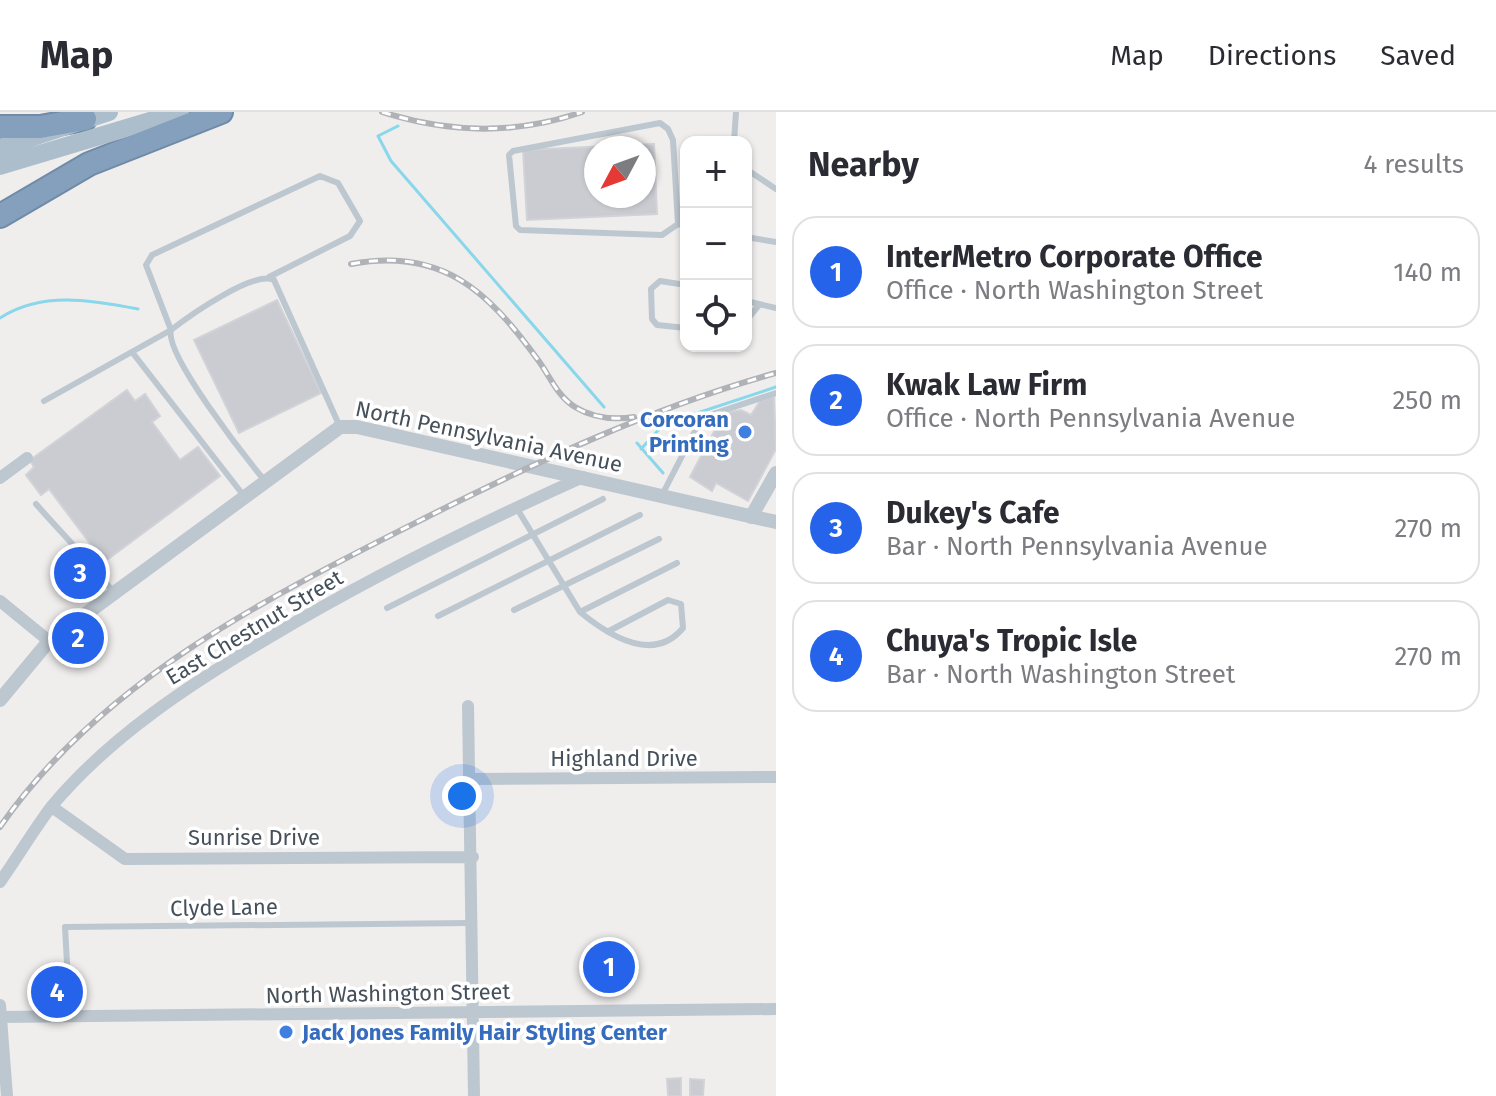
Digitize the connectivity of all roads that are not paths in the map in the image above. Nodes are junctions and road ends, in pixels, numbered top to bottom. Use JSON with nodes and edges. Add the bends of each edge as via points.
{"nodes":[{"id":1,"x":109,"y":112,"type":"edge"},
{"id":2,"x":180,"y":112,"type":"edge"},
{"id":3,"x":221,"y":112,"type":"edge"},
{"id":4,"x":736,"y":112,"type":"edge"},
{"id":5,"x":85,"y":119,"type":"junction"},
{"id":6,"x":0,"y":127,"type":"edge"},
{"id":7,"x":734,"y":136,"type":"edge"},
{"id":8,"x":0,"y":148,"type":"edge"},
{"id":9,"x":0,"y":166,"type":"edge"},
{"id":10,"x":752,"y":173,"type":"edge"},
{"id":11,"x":776,"y":189,"type":"edge"},
{"id":12,"x":0,"y":216,"type":"edge"},
{"id":13,"x":682,"y":225,"type":"edge"},
{"id":14,"x":752,"y":238,"type":"edge"},
{"id":15,"x":776,"y":242,"type":"edge"},
{"id":16,"x":269,"y":277,"type":"junction"},
{"id":17,"x":680,"y":284,"type":"edge"},
{"id":18,"x":752,"y":303,"type":"edge"},
{"id":19,"x":759,"y":305,"type":"junction"},
{"id":20,"x":776,"y":308,"type":"edge"},
{"id":21,"x":752,"y":314,"type":"edge"},
{"id":22,"x":680,"y":327,"type":"edge"},
{"id":23,"x":171,"y":330,"type":"junction"},
{"id":24,"x":132,"y":352,"type":"junction"},
{"id":25,"x":776,"y":393,"type":"edge"},
{"id":26,"x":44,"y":401,"type":"dead end"},
{"id":27,"x":340,"y":427,"type":"junction"},
{"id":28,"x":27,"y":458,"type":"dead end"},
{"id":29,"x":776,"y":473,"type":"edge"},
{"id":30,"x":584,"y":477,"type":"junction"},
{"id":31,"x":0,"y":478,"type":"edge"},
{"id":32,"x":265,"y":481,"type":"junction"},
{"id":33,"x":662,"y":495,"type":"junction"},
{"id":34,"x":244,"y":496,"type":"junction"},
{"id":35,"x":603,"y":499,"type":"dead end"},
{"id":36,"x":36,"y":504,"type":"dead end"},
{"id":37,"x":516,"y":507,"type":"junction"},
{"id":38,"x":640,"y":515,"type":"dead end"},
{"id":39,"x":751,"y":517,"type":"junction"},
{"id":40,"x":776,"y":522,"type":"edge"},
{"id":41,"x":532,"y":533,"type":"junction"},
{"id":42,"x":659,"y":539,"type":"dead end"},
{"id":43,"x":548,"y":560,"type":"junction"},
{"id":44,"x":677,"y":563,"type":"dead end"},
{"id":45,"x":564,"y":586,"type":"junction"},
{"id":46,"x":114,"y":593,"type":"junction"},
{"id":47,"x":0,"y":601,"type":"edge"},
{"id":48,"x":387,"y":608,"type":"dead end"},
{"id":49,"x":514,"y":610,"type":"dead end"},
{"id":50,"x":580,"y":612,"type":"junction"},
{"id":51,"x":438,"y":616,"type":"dead end"},
{"id":52,"x":609,"y":631,"type":"junction"},
{"id":53,"x":49,"y":641,"type":"junction"},
{"id":54,"x":0,"y":700,"type":"edge"},
{"id":55,"x":468,"y":706,"type":"dead end"},
{"id":56,"x":776,"y":777,"type":"edge"},
{"id":57,"x":472,"y":779,"type":"junction"},
{"id":58,"x":52,"y":807,"type":"junction"},
{"id":59,"x":473,"y":857,"type":"junction"},
{"id":60,"x":0,"y":882,"type":"edge"},
{"id":61,"x":473,"y":923,"type":"junction"},
{"id":62,"x":0,"y":1005,"type":"edge"},
{"id":63,"x":776,"y":1009,"type":"edge"},
{"id":64,"x":473,"y":1012,"type":"junction"},
{"id":65,"x":0,"y":1017,"type":"edge"},
{"id":66,"x":70,"y":1017,"type":"junction"},
{"id":67,"x":7,"y":1096,"type":"edge"},
{"id":68,"x":474,"y":1096,"type":"edge"}],
"edges":[{"from":1,"to":5,"type":"main road"},
{"from":2,"to":9,"type":"main road"},
{"from":3,"to":12,"type":"highway","via":[[89,164]]},
{"from":4,"to":7,"type":"lane"},
{"from":5,"to":6,"type":"highway"},
{"from":5,"to":8,"type":"main road"},
{"from":10,"to":11,"type":"lane"},
{"from":13,"to":13,"type":"lane","via":[[662,235],[520,230],[509,155],[553,141],[660,123],[673,140]]},
{"from":14,"to":15,"type":"lane"},
{"from":16,"to":23,"type":"lane","via":[[198,309]]},
{"from":16,"to":23,"type":"lane","via":[[350,236],[360,221],[338,183],[320,176],[152,255],[146,265],[149,280]]},
{"from":16,"to":27,"type":"lane","via":[[286,302]]},
{"from":17,"to":22,"type":"lane","via":[[660,281],[651,289],[652,319],[657,325]]},
{"from":18,"to":19,"type":"lane"},
{"from":19,"to":20,"type":"lane"},
{"from":19,"to":21,"type":"lane"},
{"from":23,"to":24,"type":"lane"},
{"from":23,"to":32,"type":"lane","via":[[173,346],[205,400]]},
{"from":24,"to":26,"type":"lane"},
{"from":24,"to":34,"type":"lane"},
{"from":25,"to":33,"type":"lane","via":[[710,415],[698,425]]},
{"from":27,"to":30,"type":"street","name":"North Pennsylvania Avenue"},
{"from":27,"to":32,"type":"street","name":"North Pennsylvania Avenue"},
{"from":28,"to":31,"type":"street"},
{"from":29,"to":39,"type":"street"},
{"from":30,"to":33,"type":"street","name":"North Pennsylvania Avenue"},
{"from":30,"to":37,"type":"street","name":"East Chestnut Street"},
{"from":32,"to":34,"type":"street","name":"North Pennsylvania Avenue"},
{"from":33,"to":39,"type":"street","name":"North Pennsylvania Avenue"},
{"from":34,"to":46,"type":"street","name":"North Pennsylvania Avenue"},
{"from":35,"to":41,"type":"lane"},
{"from":36,"to":46,"type":"lane","via":[[71,545],[81,549]]},
{"from":37,"to":41,"type":"lane"},
{"from":37,"to":58,"type":"street","name":"East Chestnut Street","via":[[313,611],[186,688]]},
{"from":38,"to":43,"type":"lane"},
{"from":39,"to":40,"type":"street","name":"North Pennsylvania Avenue"},
{"from":41,"to":43,"type":"lane"},
{"from":41,"to":48,"type":"lane"},
{"from":42,"to":45,"type":"lane"},
{"from":43,"to":45,"type":"lane"},
{"from":43,"to":51,"type":"lane"},
{"from":44,"to":50,"type":"lane"},
{"from":45,"to":49,"type":"lane"},
{"from":45,"to":50,"type":"lane"},
{"from":46,"to":53,"type":"street","name":"North Pennsylvania Avenue"},
{"from":47,"to":53,"type":"street"},
{"from":50,"to":52,"type":"lane"},
{"from":52,"to":52,"type":"lane","via":[[647,648],[683,628],[681,604],[668,600]]},
{"from":53,"to":54,"type":"street","name":"North Pennsylvania Avenue"},
{"from":55,"to":57,"type":"street"},
{"from":56,"to":57,"type":"street","name":"Highland Drive"},
{"from":57,"to":59,"type":"street"},
{"from":58,"to":59,"type":"street","name":"Sunrise Drive","via":[[125,859]]},
{"from":58,"to":60,"type":"street","name":"East Chestnut Street"},
{"from":59,"to":61,"type":"street"},
{"from":61,"to":64,"type":"street"},
{"from":61,"to":66,"type":"lane","name":"Clyde Lane","via":[[65,927]]},
{"from":62,"to":65,"type":"street"},
{"from":63,"to":64,"type":"street","name":"North Washington Street"},
{"from":64,"to":66,"type":"street","name":"North Washington Street"},
{"from":64,"to":68,"type":"street"},
{"from":65,"to":66,"type":"street","name":"North Washington Street"},
{"from":65,"to":67,"type":"street"}]}
